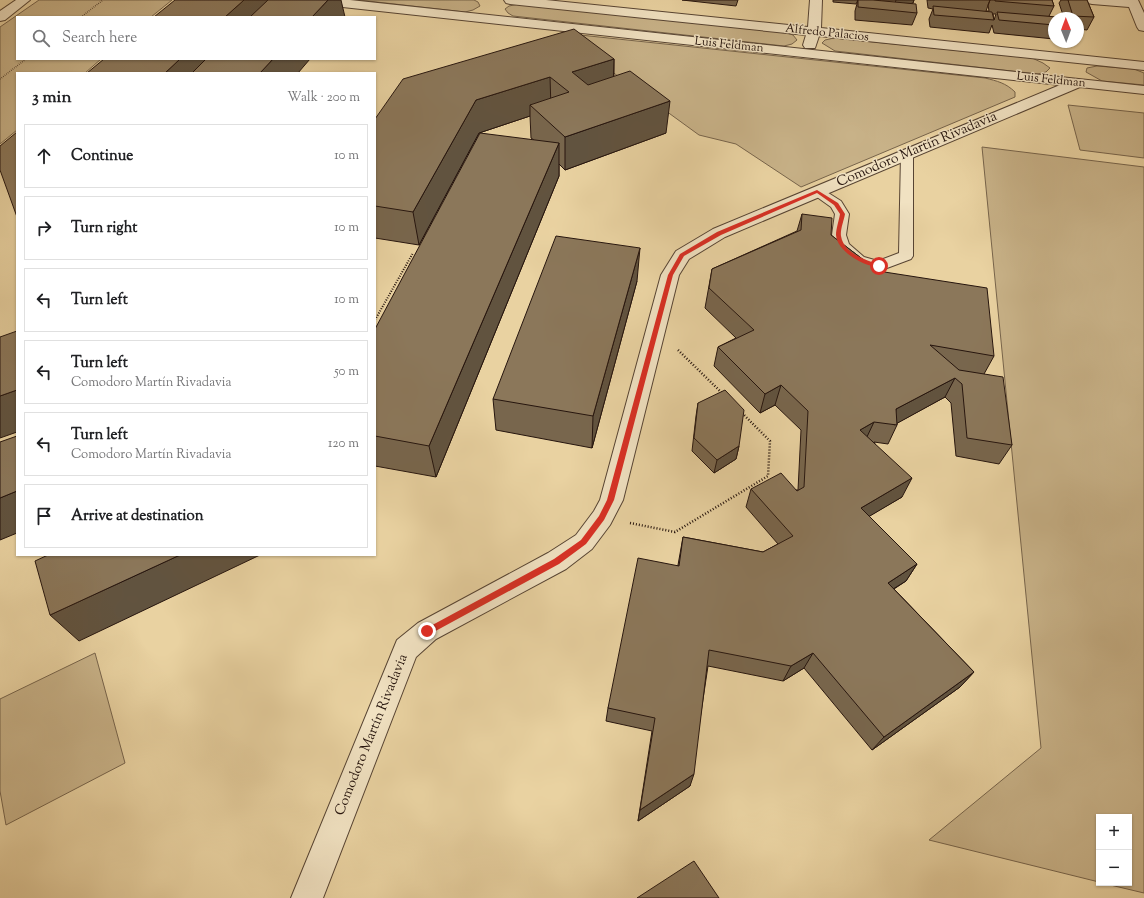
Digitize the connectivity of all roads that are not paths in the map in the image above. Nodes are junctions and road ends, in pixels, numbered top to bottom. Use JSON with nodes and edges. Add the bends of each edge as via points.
{"nodes":[{"id":1,"x":24,"y":0,"type":"edge"},
{"id":2,"x":314,"y":0,"type":"edge"},
{"id":3,"x":510,"y":0,"type":"edge"},
{"id":4,"x":816,"y":0,"type":"edge"},
{"id":5,"x":1092,"y":0,"type":"edge"},
{"id":6,"x":1133,"y":2,"type":"edge"},
{"id":7,"x":492,"y":6,"type":"dead end"},
{"id":8,"x":0,"y":17,"type":"edge"},
{"id":9,"x":485,"y":18,"type":"junction"},
{"id":10,"x":1144,"y":27,"type":"edge"},
{"id":11,"x":814,"y":32,"type":"junction"},
{"id":12,"x":807,"y":54,"type":"junction"},
{"id":13,"x":1071,"y":58,"type":"junction"},
{"id":14,"x":1144,"y":66,"type":"edge"},
{"id":15,"x":1078,"y":83,"type":"junction"},
{"id":16,"x":1144,"y":90,"type":"edge"},
{"id":17,"x":907,"y":154,"type":"junction"},
{"id":18,"x":817,"y":192,"type":"junction"},
{"id":19,"x":307,"y":898,"type":"edge"}],
"edges":[{"from":1,"to":8,"type":"street"},
{"from":2,"to":9,"type":"street","name":"Luis Feldman"},
{"from":3,"to":11,"type":"street","name":"Alfredo Palacios"},
{"from":4,"to":11,"type":"street"},
{"from":5,"to":6,"type":"street"},
{"from":6,"to":10,"type":"street"},
{"from":7,"to":9,"type":"street"},
{"from":9,"to":12,"type":"street","name":"Luis Feldman"},
{"from":11,"to":12,"type":"street"},
{"from":11,"to":13,"type":"street","name":"Alfredo Palacios"},
{"from":12,"to":15,"type":"street","name":"Luis Feldman"},
{"from":13,"to":14,"type":"street","name":"Alfredo Palacios"},
{"from":13,"to":15,"type":"street"},
{"from":15,"to":16,"type":"street","name":"Luis Feldman"},
{"from":15,"to":17,"type":"street","name":"Comodoro Martín Rivadavia"},
{"from":17,"to":18,"type":"street","name":"Comodoro Martín Rivadavia"},
{"from":17,"to":18,"type":"lane","via":[[906,256],[879,266],[859,260],[842,246],[839,236],[842,214],[836,204]]},
{"from":18,"to":19,"type":"street","name":"Comodoro Martín Rivadavia","via":[[719,233],[682,255],[670,275],[611,500],[602,518],[584,542],[557,561],[427,631],[406,649]]}]}
